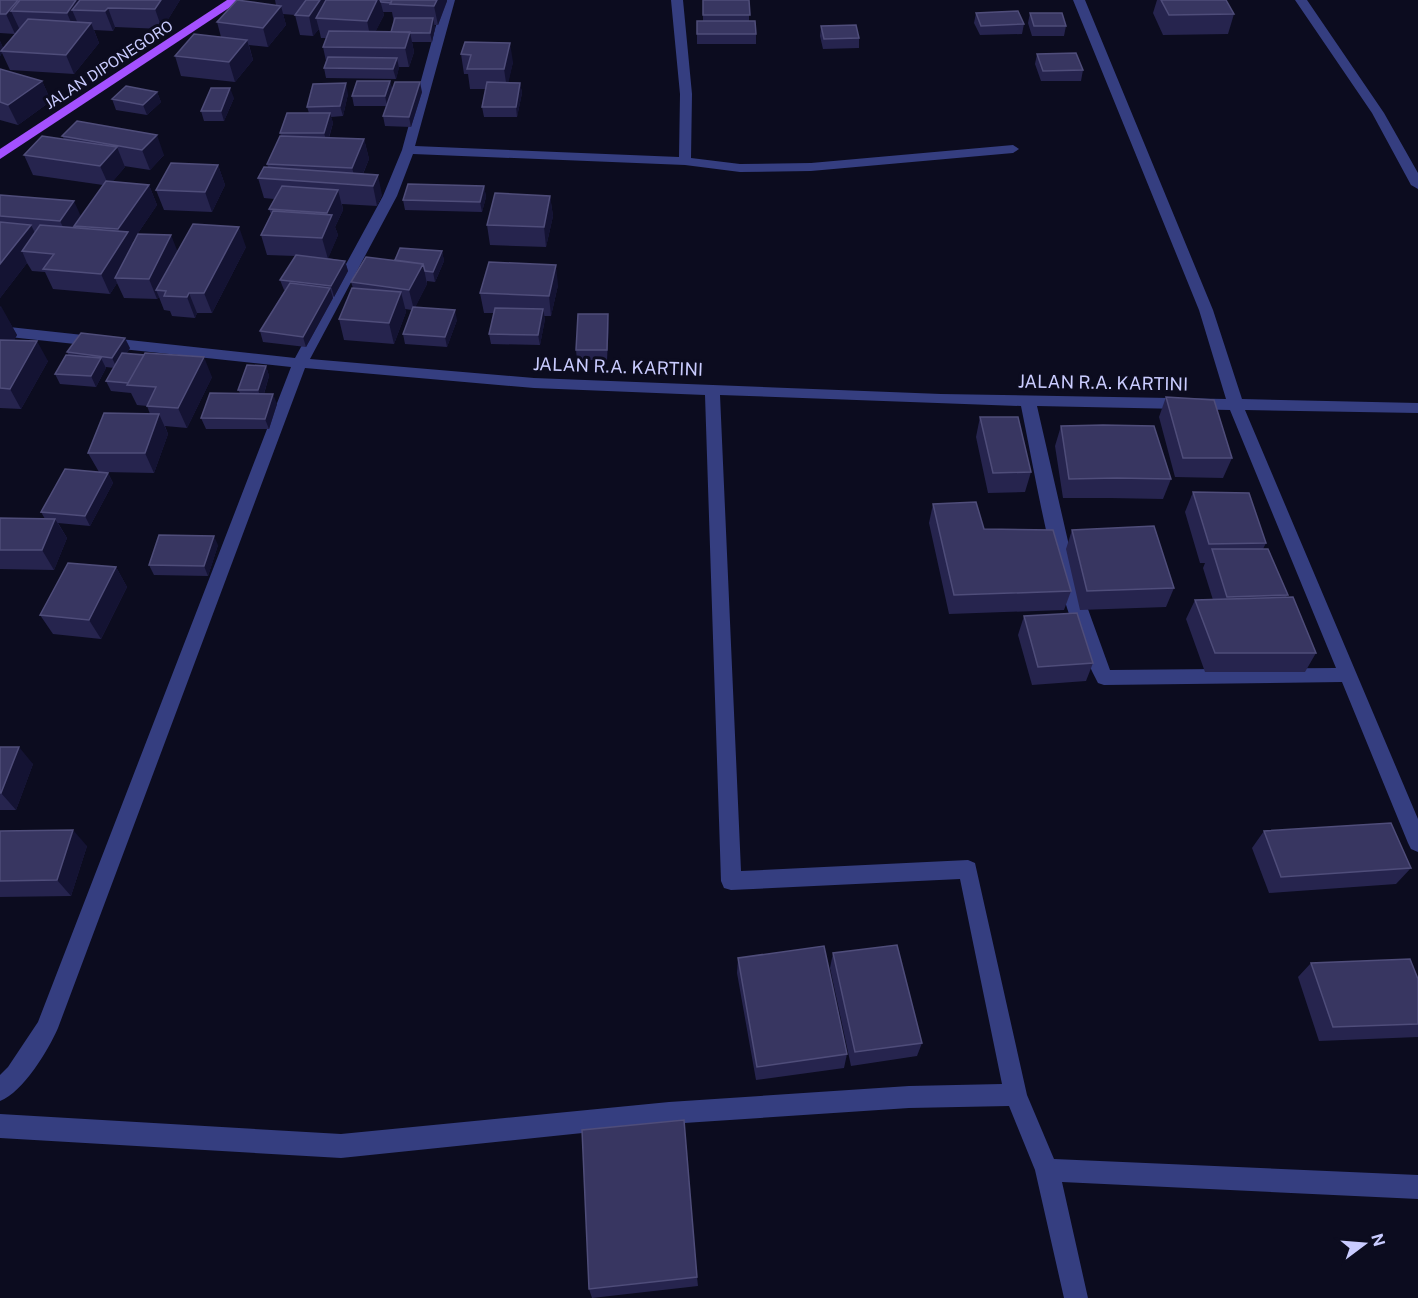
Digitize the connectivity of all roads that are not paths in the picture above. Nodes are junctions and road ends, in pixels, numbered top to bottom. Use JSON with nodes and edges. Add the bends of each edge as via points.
{"nodes":[{"id":1,"x":235,"y":0,"type":"edge"},
{"id":2,"x":449,"y":0,"type":"edge"},
{"id":3,"x":677,"y":0,"type":"edge"},
{"id":4,"x":1079,"y":0,"type":"edge"},
{"id":5,"x":1301,"y":0,"type":"edge"},
{"id":6,"x":1013,"y":149,"type":"dead end"},
{"id":7,"x":408,"y":150,"type":"junction"},
{"id":8,"x":0,"y":155,"type":"edge"},
{"id":9,"x":685,"y":161,"type":"junction"},
{"id":10,"x":1418,"y":185,"type":"edge"},
{"id":11,"x":0,"y":331,"type":"edge"},
{"id":12,"x":300,"y":363,"type":"junction"},
{"id":13,"x":712,"y":390,"type":"junction"},
{"id":14,"x":1029,"y":401,"type":"junction"},
{"id":15,"x":1236,"y":405,"type":"junction"},
{"id":16,"x":1418,"y":408,"type":"edge"},
{"id":17,"x":1348,"y":675,"type":"junction"},
{"id":18,"x":1418,"y":843,"type":"edge"},
{"id":19,"x":0,"y":1090,"type":"edge"},
{"id":20,"x":1016,"y":1095,"type":"junction"},
{"id":21,"x":0,"y":1126,"type":"edge"},
{"id":22,"x":1047,"y":1170,"type":"junction"},
{"id":23,"x":1418,"y":1188,"type":"edge"},
{"id":24,"x":1076,"y":1298,"type":"edge"}],
"edges":[{"from":1,"to":8,"type":"main road","name":"JALAN DIPONEGORO"},
{"from":2,"to":7,"type":"street"},
{"from":3,"to":9,"type":"street","via":[[686,94]]},
{"from":4,"to":15,"type":"street","via":[[1206,310]]},
{"from":5,"to":10,"type":"street","via":[[1378,113]]},
{"from":6,"to":9,"type":"street","via":[[811,167],[740,168]]},
{"from":7,"to":9,"type":"street"},
{"from":7,"to":12,"type":"street","via":[[390,196]]},
{"from":11,"to":12,"type":"street","name":"JALAN R.A. KARTINI"},
{"from":12,"to":13,"type":"street","name":"JALAN R.A. KARTINI","via":[[534,383]]},
{"from":12,"to":19,"type":"street","via":[[47,1028],[16,1075]]},
{"from":13,"to":14,"type":"street","name":"JALAN R.A. KARTINI"},
{"from":13,"to":20,"type":"street","via":[[730,881],[968,869]]},
{"from":14,"to":15,"type":"street","name":"JALAN R.A. KARTINI"},
{"from":14,"to":17,"type":"street","via":[[1056,538],[1075,609],[1104,678]]},
{"from":15,"to":16,"type":"street","name":"JALAN R.A. KARTINI"},
{"from":15,"to":17,"type":"street"},
{"from":17,"to":18,"type":"street"},
{"from":20,"to":21,"type":"street","via":[[909,1096],[669,1113],[341,1146]]},
{"from":20,"to":22,"type":"street"},
{"from":22,"to":23,"type":"street"},
{"from":22,"to":24,"type":"street"}]}
